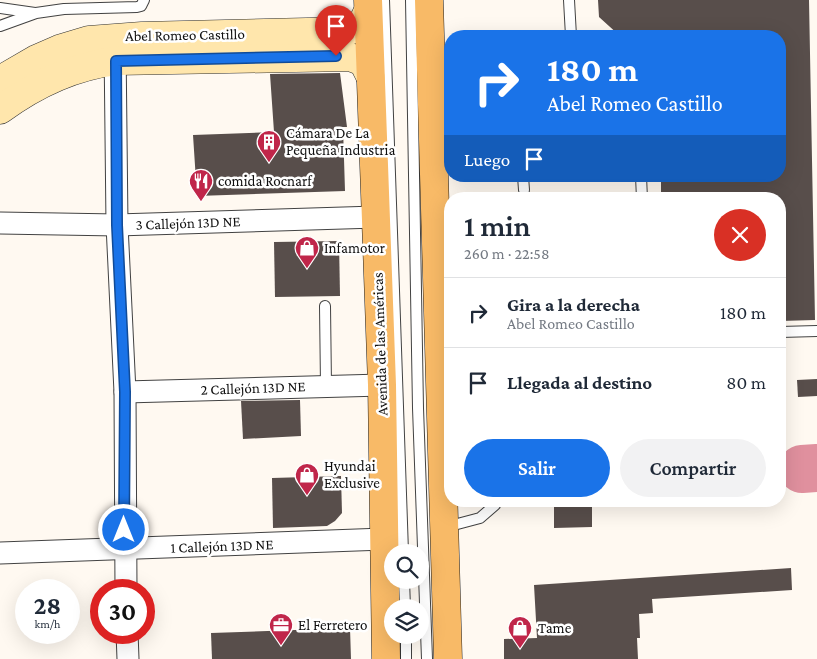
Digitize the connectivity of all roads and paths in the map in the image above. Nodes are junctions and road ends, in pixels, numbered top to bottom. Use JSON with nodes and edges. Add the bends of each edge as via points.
{"nodes":[{"id":1,"x":144,"y":0,"type":"edge"},
{"id":2,"x":411,"y":0,"type":"edge"},
{"id":3,"x":429,"y":0,"type":"edge"},
{"id":4,"x":569,"y":0,"type":"edge"},
{"id":5,"x":373,"y":4,"type":"edge"},
{"id":6,"x":0,"y":8,"type":"edge"},
{"id":7,"x":36,"y":13,"type":"junction"},
{"id":8,"x":0,"y":26,"type":"edge"},
{"id":9,"x":571,"y":30,"type":"edge"},
{"id":10,"x":115,"y":49,"type":"junction"},
{"id":11,"x":371,"y":78,"type":"junction"},
{"id":12,"x":0,"y":80,"type":"edge"},
{"id":13,"x":0,"y":110,"type":"edge"},
{"id":14,"x":524,"y":182,"type":"edge"},
{"id":15,"x":524,"y":190,"type":"dead end"},
{"id":16,"x":376,"y":217,"type":"junction"},
{"id":17,"x":0,"y":223,"type":"edge"},
{"id":18,"x":117,"y":225,"type":"junction"},
{"id":19,"x":325,"y":306,"type":"dead end"},
{"id":20,"x":817,"y":331,"type":"edge"},
{"id":21,"x":786,"y":332,"type":"edge"},
{"id":22,"x":382,"y":385,"type":"junction"},
{"id":23,"x":326,"y":386,"type":"junction"},
{"id":24,"x":125,"y":392,"type":"junction"},
{"id":25,"x":444,"y":399,"type":"edge"},
{"id":26,"x":445,"y":507,"type":"edge"},
{"id":27,"x":493,"y":507,"type":"edge"},
{"id":28,"x":444,"y":528,"type":"junction"},
{"id":29,"x":393,"y":544,"type":"edge"},
{"id":30,"x":393,"y":544,"type":"edge"},
{"id":31,"x":384,"y":546,"type":"edge"},
{"id":32,"x":124,"y":550,"type":"junction"},
{"id":33,"x":0,"y":554,"type":"edge"},
{"id":34,"x":125,"y":579,"type":"edge"},
{"id":35,"x":390,"y":589,"type":"edge"},
{"id":36,"x":127,"y":644,"type":"edge"},
{"id":37,"x":406,"y":644,"type":"edge"},
{"id":38,"x":128,"y":659,"type":"edge"},
{"id":39,"x":386,"y":659,"type":"edge"},
{"id":40,"x":406,"y":659,"type":"edge"},
{"id":41,"x":427,"y":659,"type":"edge"},
{"id":42,"x":448,"y":659,"type":"edge"}],
"edges":[{"from":1,"to":7,"type":"lane","via":[[137,8],[64,9]]},
{"from":2,"to":41,"type":"lane","via":[[418,408]]},
{"from":3,"to":25,"type":"main road"},
{"from":4,"to":9,"type":"lane"},
{"from":5,"to":10,"type":"street","name":"Abel Romeo Castillo","via":[[361,25],[348,31]]},
{"from":5,"to":11,"type":"main road","name":"Avenida de las Américas"},
{"from":5,"to":29,"type":"lane","name":"Avenida de las Américas"},
{"from":6,"to":7,"type":"lane"},
{"from":7,"to":8,"type":"lane"},
{"from":10,"to":11,"type":"street","name":"Abel Romeo Castillo","via":[[350,57],[363,62]]},
{"from":10,"to":12,"type":"street","name":"Abel Romeo Castillo","via":[[89,40],[36,59]]},
{"from":10,"to":13,"type":"street","name":"Abel Romeo Castillo","via":[[98,63],[53,78]]},
{"from":10,"to":18,"type":"street"},
{"from":11,"to":16,"type":"main road","name":"Avenida de las Américas"},
{"from":14,"to":15,"type":"lane"},
{"from":16,"to":18,"type":"street","name":"3 Callejón 13D NE"},
{"from":16,"to":22,"type":"main road","name":"Avenida de las Américas"},
{"from":17,"to":18,"type":"street","name":"3 Callejón 13D NE"},
{"from":18,"to":24,"type":"street"},
{"from":19,"to":23,"type":"lane"},
{"from":20,"to":21,"type":"lane"},
{"from":22,"to":23,"type":"street","name":"2 Callejón 13D NE"},
{"from":22,"to":30,"type":"main road","name":"Avenida de las Américas"},
{"from":23,"to":24,"type":"street","name":"2 Callejón 13D NE"},
{"from":24,"to":32,"type":"street"},
{"from":26,"to":28,"type":"main road"},
{"from":27,"to":28,"type":"lane","via":[[480,518]]},
{"from":28,"to":42,"type":"main road"},
{"from":31,"to":32,"type":"street","name":"1 Callejón 13D NE"},
{"from":32,"to":33,"type":"street","name":"1 Callejón 13D NE"},
{"from":32,"to":34,"type":"street"},
{"from":35,"to":39,"type":"main road","name":"Avenida de las Américas"},
{"from":36,"to":38,"type":"street"},
{"from":37,"to":40,"type":"lane"}]}
